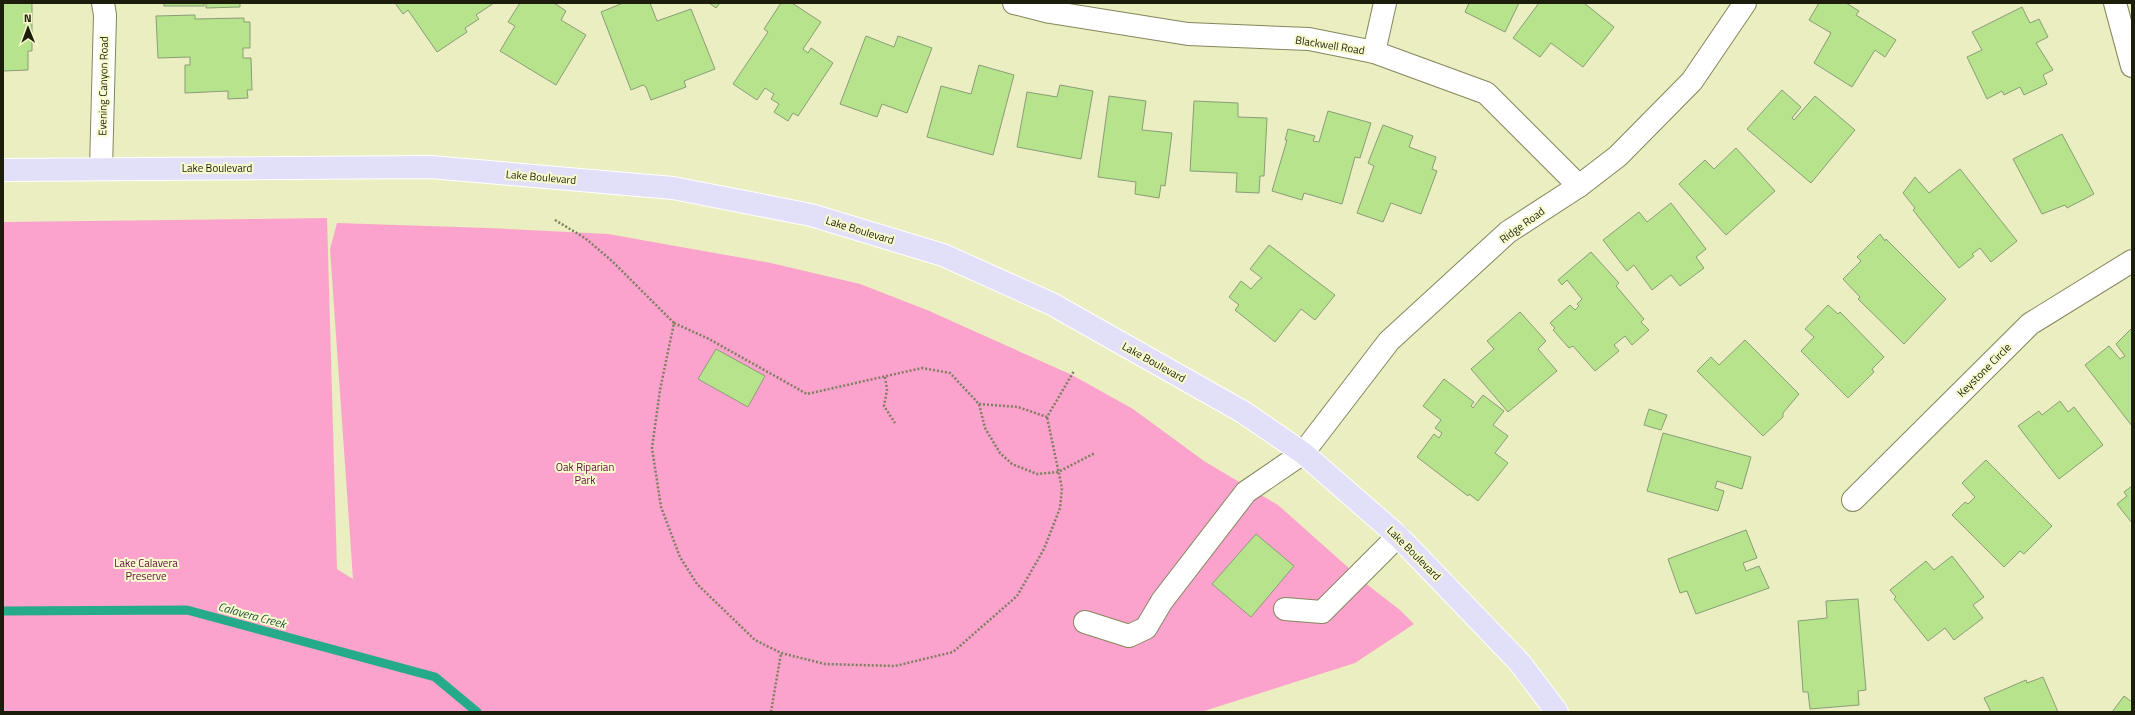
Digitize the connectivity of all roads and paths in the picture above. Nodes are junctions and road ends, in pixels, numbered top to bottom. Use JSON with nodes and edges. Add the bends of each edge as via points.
{"nodes":[{"id":1,"x":103,"y":3,"type":"edge"},
{"id":2,"x":1014,"y":3,"type":"edge"},
{"id":3,"x":1385,"y":3,"type":"edge"},
{"id":4,"x":1745,"y":3,"type":"edge"},
{"id":5,"x":2115,"y":3,"type":"edge"},
{"id":6,"x":1374,"y":52,"type":"junction"},
{"id":7,"x":2132,"y":66,"type":"edge"},
{"id":8,"x":101,"y":169,"type":"junction"},
{"id":9,"x":3,"y":170,"type":"edge"},
{"id":10,"x":1579,"y":186,"type":"junction"},
{"id":11,"x":555,"y":220,"type":"dead end"},
{"id":12,"x":2132,"y":261,"type":"edge"},
{"id":13,"x":674,"y":323,"type":"junction"},
{"id":14,"x":1074,"y":371,"type":"dead end"},
{"id":15,"x":885,"y":377,"type":"junction"},
{"id":16,"x":979,"y":404,"type":"junction"},
{"id":17,"x":1047,"y":417,"type":"junction"},
{"id":18,"x":895,"y":423,"type":"dead end"},
{"id":19,"x":1095,"y":453,"type":"dead end"},
{"id":20,"x":1303,"y":453,"type":"junction"},
{"id":21,"x":1058,"y":472,"type":"junction"},
{"id":22,"x":1853,"y":500,"type":"dead end"},
{"id":23,"x":1398,"y":536,"type":"junction"},
{"id":24,"x":1285,"y":609,"type":"dead end"},
{"id":25,"x":1085,"y":622,"type":"dead end"},
{"id":26,"x":781,"y":653,"type":"junction"},
{"id":27,"x":771,"y":712,"type":"edge"},
{"id":28,"x":1557,"y":712,"type":"edge"}],
"edges":[{"from":1,"to":8,"type":"street","name":"Evening Canyon Road","via":[[105,15]]},
{"from":2,"to":6,"type":"street","name":"Blackwell Road","via":[[1050,12],[1188,34],[1309,39]]},
{"from":3,"to":6,"type":"street"},
{"from":4,"to":10,"type":"street","name":"Ridge Road","via":[[1692,81],[1618,156]]},
{"from":5,"to":7,"type":"street"},
{"from":6,"to":10,"type":"street","name":"Blackwell Road","via":[[1486,92]]},
{"from":8,"to":9,"type":"main road","name":"Lake Boulevard"},
{"from":8,"to":20,"type":"main road","name":"Lake Boulevard","via":[[431,167],[673,188],[812,215],[943,255],[1052,304],[1238,409]]},
{"from":10,"to":20,"type":"street","name":"Ridge Road","via":[[1508,232],[1389,341]]},
{"from":11,"to":13,"type":"path","via":[[585,238],[612,261]]},
{"from":12,"to":22,"type":"street","name":"Keystone Circle","via":[[2030,324]]},
{"from":13,"to":15,"type":"path","via":[[709,338],[807,394]]},
{"from":13,"to":26,"type":"path","via":[[660,390],[652,448],[661,506],[680,557],[697,584],[756,640]]},
{"from":14,"to":17,"type":"path"},
{"from":15,"to":16,"type":"path","via":[[922,368],[950,373]]},
{"from":15,"to":18,"type":"path","via":[[887,390],[884,406]]},
{"from":16,"to":17,"type":"path","via":[[1018,407]]},
{"from":16,"to":21,"type":"path","via":[[985,428],[1000,453],[1012,464],[1037,474]]},
{"from":17,"to":21,"type":"path"},
{"from":19,"to":21,"type":"path"},
{"from":20,"to":23,"type":"main road","name":"Lake Boulevard"},
{"from":20,"to":25,"type":"street","name":"Ridge Road","via":[[1246,492],[1162,601],[1146,628],[1129,636]]},
{"from":21,"to":26,"type":"path","via":[[1062,488],[1060,508],[1044,549],[1017,596],[953,652],[895,666],[825,664]]},
{"from":23,"to":24,"type":"street","via":[[1322,612]]},
{"from":23,"to":28,"type":"main road","name":"Lake Boulevard","via":[[1520,663]]},
{"from":26,"to":27,"type":"path"}]}
